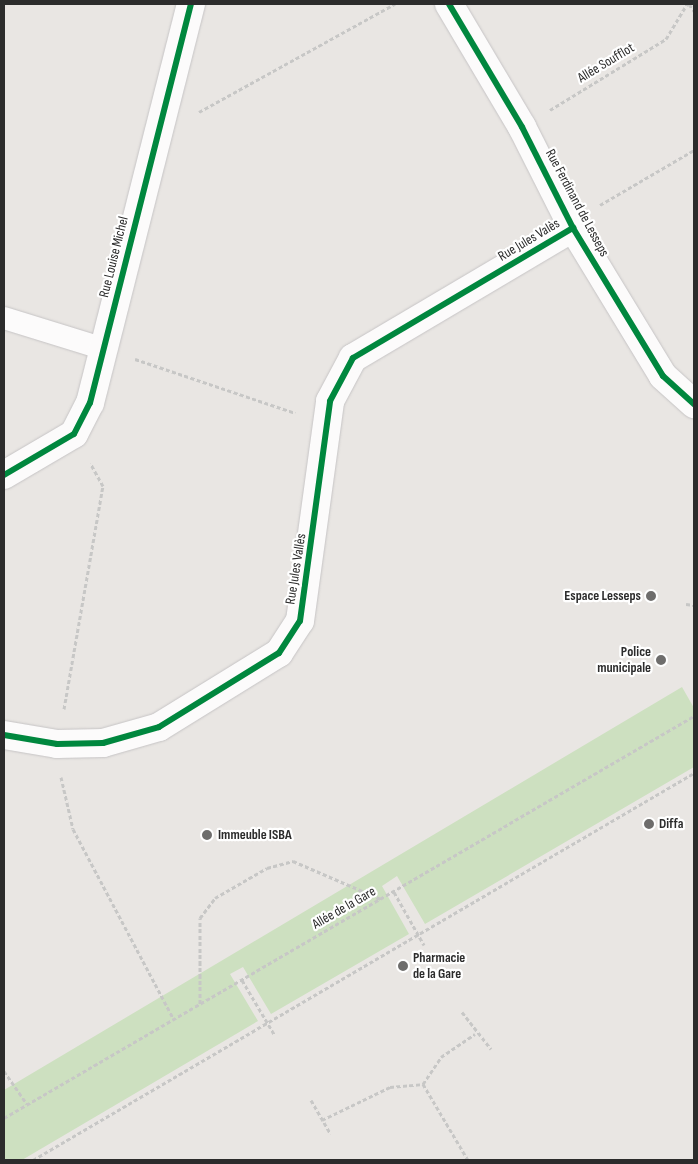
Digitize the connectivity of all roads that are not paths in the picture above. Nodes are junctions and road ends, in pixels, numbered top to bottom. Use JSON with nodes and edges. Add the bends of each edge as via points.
{"nodes":[{"id":1,"x":191,"y":4,"type":"edge"},
{"id":2,"x":449,"y":4,"type":"edge"},
{"id":3,"x":572,"y":225,"type":"junction"},
{"id":4,"x":498,"y":273,"type":"joint"},
{"id":5,"x":4,"y":318,"type":"edge"},
{"id":6,"x":104,"y":349,"type":"junction"},
{"id":7,"x":694,"y":404,"type":"edge"},
{"id":8,"x":4,"y":475,"type":"edge"},
{"id":9,"x":4,"y":736,"type":"edge"}],
"edges":[{"from":1,"to":6,"type":"street","name":"Rue Louise Michel"},
{"from":2,"to":3,"type":"street","name":"Rue Ferdinand de Lesseps","via":[[522,127]]},
{"from":3,"to":4,"type":"street","name":"Rue Jules Valès"},
{"from":3,"to":7,"type":"street","name":"Rue Ferdinand de Lesseps","via":[[663,376]]},
{"from":4,"to":9,"type":"street","name":"Rue Jules Vallès","via":[[354,358],[330,401],[300,621],[279,653],[246,677],[144,732],[102,742],[57,744]]},
{"from":5,"to":6,"type":"lane"},
{"from":6,"to":8,"type":"street","name":"Rue Louise Michel","via":[[90,403],[74,434]]}]}
